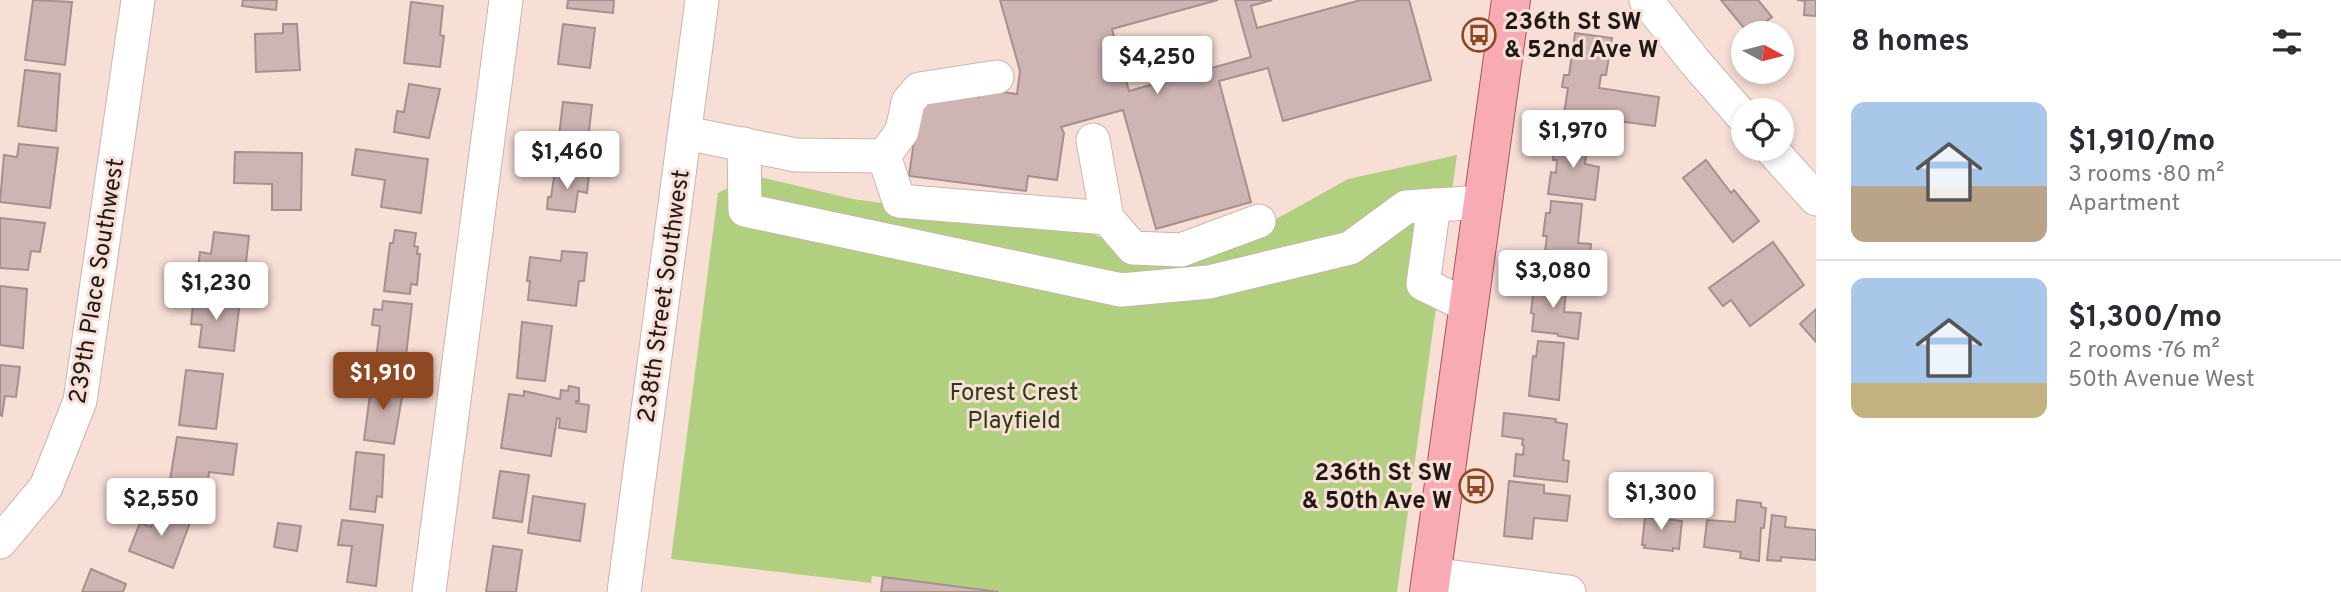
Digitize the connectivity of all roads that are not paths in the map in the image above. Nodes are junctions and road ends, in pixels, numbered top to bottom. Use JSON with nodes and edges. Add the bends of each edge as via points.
{"nodes":[{"id":1,"x":138,"y":0,"type":"edge"},
{"id":2,"x":506,"y":0,"type":"edge"},
{"id":3,"x":702,"y":0,"type":"edge"},
{"id":4,"x":1511,"y":0,"type":"edge"},
{"id":5,"x":1646,"y":0,"type":"edge"},
{"id":6,"x":997,"y":77,"type":"dead end"},
{"id":7,"x":1731,"y":103,"type":"edge"},
{"id":8,"x":685,"y":133,"type":"junction"},
{"id":9,"x":1093,"y":140,"type":"dead end"},
{"id":10,"x":744,"y":144,"type":"junction"},
{"id":11,"x":884,"y":156,"type":"junction"},
{"id":12,"x":1782,"y":161,"type":"edge"},
{"id":13,"x":1816,"y":199,"type":"edge"},
{"id":14,"x":1484,"y":202,"type":"junction"},
{"id":15,"x":1434,"y":205,"type":"junction"},
{"id":16,"x":1107,"y":218,"type":"junction"},
{"id":17,"x":1259,"y":221,"type":"dead end"},
{"id":18,"x":1470,"y":307,"type":"junction"},
{"id":19,"x":0,"y":542,"type":"edge"},
{"id":20,"x":1430,"y":583,"type":"edge"},
{"id":21,"x":429,"y":592,"type":"edge"},
{"id":22,"x":624,"y":592,"type":"edge"},
{"id":23,"x":1569,"y":592,"type":"edge"}],
"edges":[{"from":1,"to":19,"type":"street","name":"239th Place Southwest","via":[[80,401],[46,487]]},
{"from":2,"to":21,"type":"street"},
{"from":3,"to":8,"type":"street","name":"238th Street Southwest"},
{"from":4,"to":14,"type":"main road"},
{"from":5,"to":7,"type":"street"},
{"from":6,"to":11,"type":"street","via":[[919,89],[908,102],[902,131]]},
{"from":8,"to":10,"type":"street"},
{"from":8,"to":22,"type":"street","name":"238th Street Southwest"},
{"from":9,"to":16,"type":"street"},
{"from":10,"to":11,"type":"street","via":[[796,155]]},
{"from":10,"to":15,"type":"street","via":[[745,210],[1121,290],[1209,282],[1350,248],[1406,206]]},
{"from":11,"to":16,"type":"street","via":[[899,201]]},
{"from":12,"to":13,"type":"street"},
{"from":14,"to":15,"type":"street"},
{"from":14,"to":18,"type":"main road"},
{"from":15,"to":18,"type":"street","via":[[1423,284]]},
{"from":16,"to":17,"type":"street","via":[[1133,248],[1181,250]]},
{"from":18,"to":20,"type":"main road"},
{"from":20,"to":23,"type":"street"}]}
